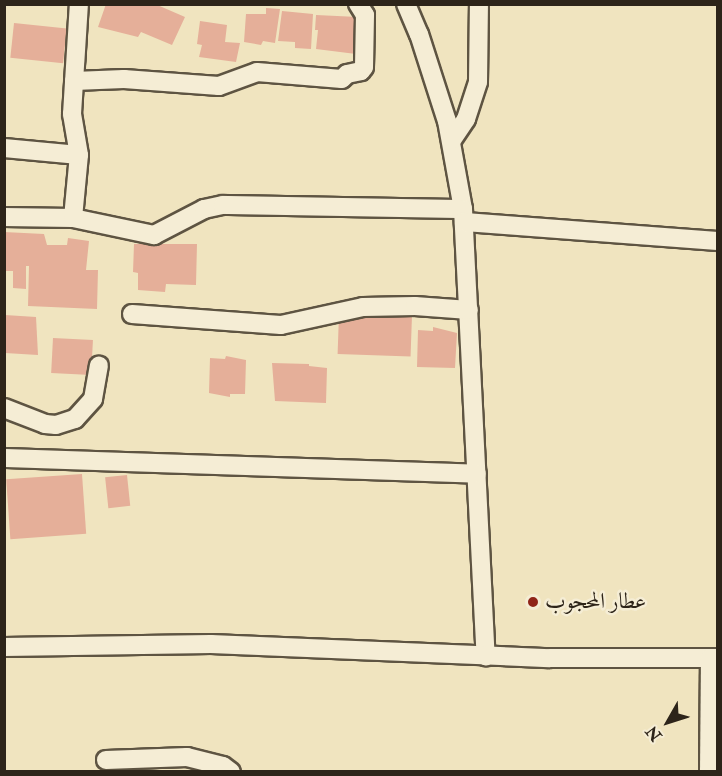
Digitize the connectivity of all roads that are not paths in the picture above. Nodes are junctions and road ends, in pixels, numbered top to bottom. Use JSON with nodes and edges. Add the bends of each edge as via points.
{"nodes":[{"id":1,"x":79,"y":4,"type":"edge"},
{"id":2,"x":358,"y":4,"type":"edge"},
{"id":3,"x":406,"y":4,"type":"edge"},
{"id":4,"x":479,"y":4,"type":"edge"},
{"id":5,"x":74,"y":81,"type":"junction"},
{"id":6,"x":452,"y":141,"type":"junction"},
{"id":7,"x":4,"y":148,"type":"edge"},
{"id":8,"x":79,"y":155,"type":"junction"},
{"id":9,"x":464,"y":215,"type":"junction"},
{"id":10,"x":4,"y":217,"type":"edge"},
{"id":11,"x":73,"y":218,"type":"junction"},
{"id":12,"x":717,"y":241,"type":"edge"},
{"id":13,"x":469,"y":310,"type":"junction"},
{"id":14,"x":132,"y":314,"type":"dead end"},
{"id":15,"x":99,"y":366,"type":"dead end"},
{"id":16,"x":4,"y":408,"type":"edge"},
{"id":17,"x":4,"y":458,"type":"edge"},
{"id":18,"x":477,"y":474,"type":"junction"},
{"id":19,"x":4,"y":648,"type":"edge"},
{"id":20,"x":486,"y":656,"type":"junction"},
{"id":21,"x":714,"y":658,"type":"edge"},
{"id":22,"x":106,"y":760,"type":"dead end"},
{"id":23,"x":231,"y":771,"type":"edge"},
{"id":24,"x":709,"y":771,"type":"edge"}],
"edges":[{"from":1,"to":5,"type":"street"},
{"from":2,"to":5,"type":"street","via":[[365,15],[364,67],[342,79],[257,72],[219,86],[124,79]]},
{"from":3,"to":6,"type":"street"},
{"from":4,"to":6,"type":"street","via":[[478,82],[466,119]]},
{"from":5,"to":8,"type":"street","via":[[72,114]]},
{"from":6,"to":9,"type":"street"},
{"from":7,"to":8,"type":"street"},
{"from":8,"to":11,"type":"street"},
{"from":9,"to":11,"type":"street","via":[[223,205],[204,209],[154,235]]},
{"from":9,"to":12,"type":"street"},
{"from":9,"to":13,"type":"street"},
{"from":10,"to":11,"type":"street"},
{"from":13,"to":14,"type":"street","via":[[363,307],[281,325]]},
{"from":13,"to":18,"type":"street"},
{"from":15,"to":16,"type":"street","via":[[93,399],[75,419],[45,424]]},
{"from":17,"to":18,"type":"street"},
{"from":18,"to":20,"type":"street"},
{"from":19,"to":20,"type":"street","via":[[211,644]]},
{"from":20,"to":21,"type":"street"},
{"from":21,"to":24,"type":"street"},
{"from":22,"to":23,"type":"street","via":[[187,757]]}]}
